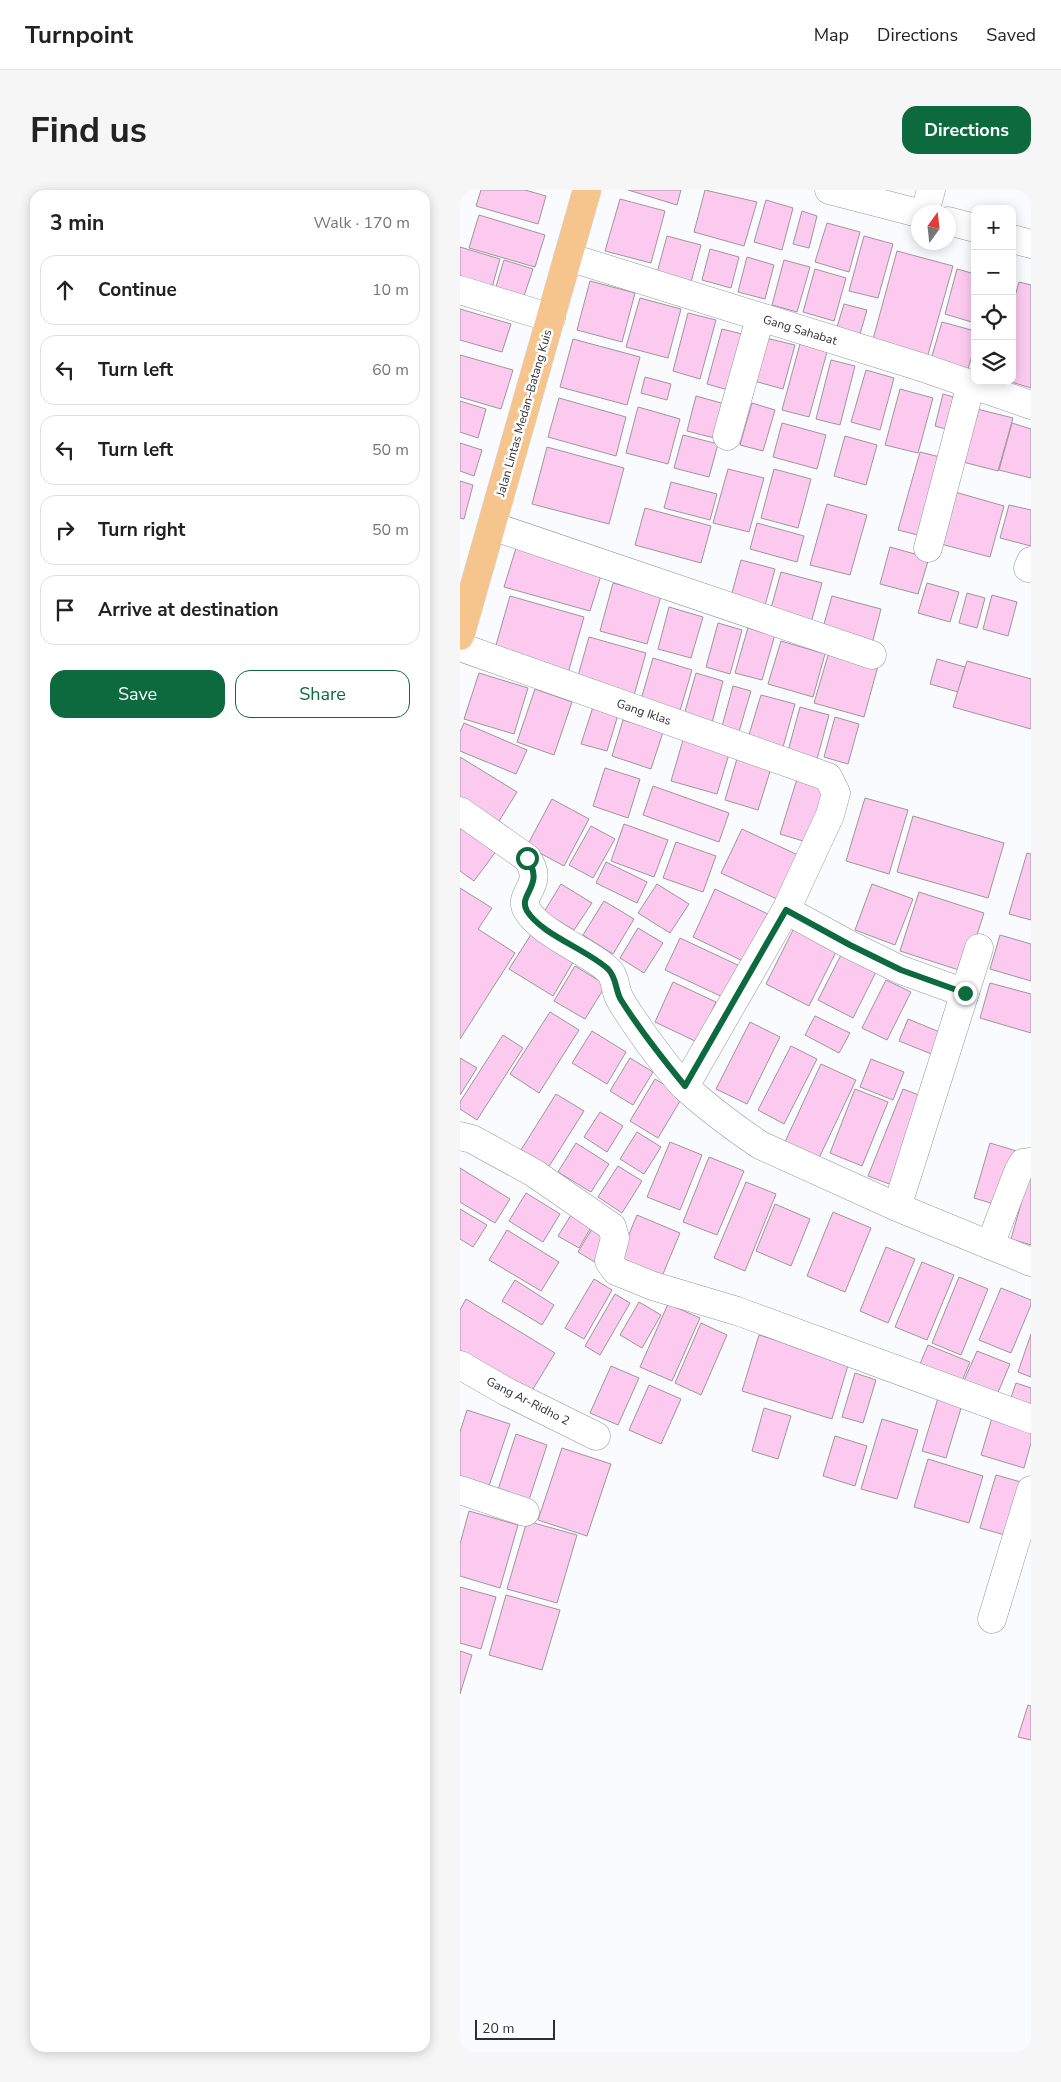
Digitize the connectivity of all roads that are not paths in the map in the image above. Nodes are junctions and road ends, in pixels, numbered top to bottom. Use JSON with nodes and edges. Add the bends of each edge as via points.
{"nodes":[{"id":1,"x":587,"y":190,"type":"edge"},
{"id":2,"x":829,"y":190,"type":"edge"},
{"id":3,"x":931,"y":190,"type":"edge"},
{"id":4,"x":927,"y":205,"type":"edge"},
{"id":5,"x":911,"y":211,"type":"edge"},
{"id":6,"x":956,"y":223,"type":"edge"},
{"id":7,"x":971,"y":227,"type":"edge"},
{"id":8,"x":1016,"y":240,"type":"edge"},
{"id":9,"x":1031,"y":244,"type":"edge"},
{"id":10,"x":568,"y":257,"type":"junction"},
{"id":11,"x":460,"y":290,"type":"edge"},
{"id":12,"x":551,"y":318,"type":"junction"},
{"id":13,"x":760,"y":318,"type":"junction"},
{"id":14,"x":971,"y":384,"type":"joint"},
{"id":15,"x":974,"y":385,"type":"edge"},
{"id":16,"x":1031,"y":405,"type":"edge"},
{"id":17,"x":727,"y":436,"type":"dead end"},
{"id":18,"x":492,"y":526,"type":"junction"},
{"id":19,"x":928,"y":548,"type":"dead end"},
{"id":20,"x":460,"y":636,"type":"edge"},
{"id":21,"x":460,"y":647,"type":"edge"},
{"id":22,"x":872,"y":655,"type":"dead end"},
{"id":23,"x":460,"y":811,"type":"edge"},
{"id":24,"x":786,"y":910,"type":"junction"},
{"id":25,"x":979,"y":948,"type":"dead end"},
{"id":26,"x":965,"y":993,"type":"junction"},
{"id":27,"x":685,"y":1086,"type":"junction"},
{"id":28,"x":460,"y":1136,"type":"edge"},
{"id":29,"x":1031,"y":1162,"type":"edge"},
{"id":30,"x":897,"y":1207,"type":"junction"},
{"id":31,"x":990,"y":1245,"type":"junction"},
{"id":32,"x":1031,"y":1262,"type":"edge"},
{"id":33,"x":460,"y":1365,"type":"edge"},
{"id":34,"x":1031,"y":1419,"type":"edge"},
{"id":35,"x":596,"y":1436,"type":"dead end"},
{"id":36,"x":460,"y":1490,"type":"edge"},
{"id":37,"x":1031,"y":1490,"type":"edge"},
{"id":38,"x":525,"y":1512,"type":"dead end"},
{"id":39,"x":992,"y":1618,"type":"dead end"}],
"edges":[{"from":1,"to":10,"type":"highway","name":"Jalan Lintas Medan–Batang Kuis"},
{"from":2,"to":5,"type":"street"},
{"from":3,"to":4,"type":"street"},
{"from":6,"to":7,"type":"street"},
{"from":8,"to":9,"type":"street"},
{"from":10,"to":12,"type":"highway","name":"Jalan Lintas Medan–Batang Kuis"},
{"from":10,"to":13,"type":"street","name":"Gang Sahabat"},
{"from":11,"to":12,"type":"street"},
{"from":12,"to":18,"type":"highway","name":"Jalan Lintas Medan–Batang Kuis"},
{"from":13,"to":14,"type":"street","name":"Gang Sahabat"},
{"from":13,"to":17,"type":"street"},
{"from":14,"to":19,"type":"street"},
{"from":15,"to":16,"type":"street","name":"Gang Sahabat"},
{"from":18,"to":20,"type":"highway","name":"Jalan Lintas Medan–Batang Kuis"},
{"from":18,"to":22,"type":"street"},
{"from":21,"to":24,"type":"street","name":"Gang Iklas","via":[[828,777],[836,793],[830,815]]},
{"from":23,"to":27,"type":"street","via":[[527,858],[535,878],[526,899],[528,912],[538,923],[607,968],[615,981],[618,995],[641,1031]]},
{"from":24,"to":26,"type":"street","via":[[901,970]]},
{"from":24,"to":27,"type":"street"},
{"from":25,"to":26,"type":"street"},
{"from":26,"to":30,"type":"street"},
{"from":27,"to":30,"type":"street","via":[[760,1145]]},
{"from":28,"to":34,"type":"street","via":[[472,1139],[534,1174],[612,1227],[615,1238],[609,1262],[616,1270],[653,1286],[737,1311]]},
{"from":29,"to":31,"type":"street","via":[[1024,1163],[1018,1172]]},
{"from":30,"to":31,"type":"street"},
{"from":31,"to":32,"type":"street"},
{"from":33,"to":35,"type":"street","name":"Gang Ar-Ridho 2"},
{"from":36,"to":38,"type":"street"},
{"from":37,"to":39,"type":"street"}]}
